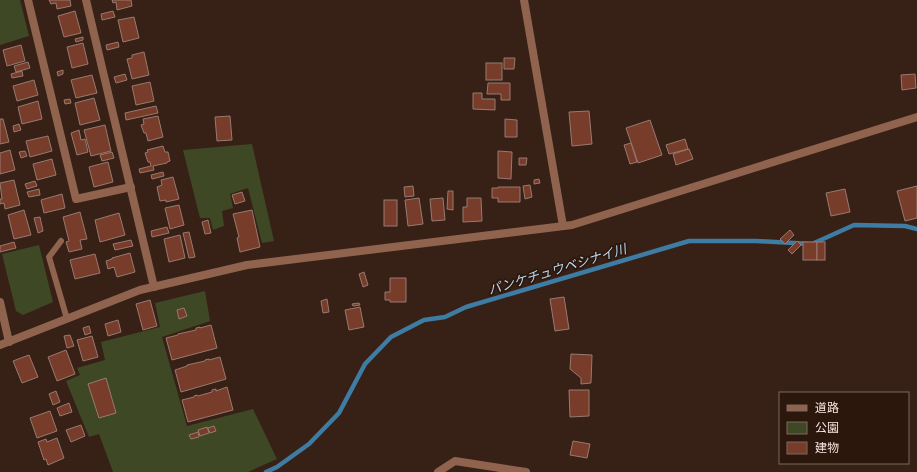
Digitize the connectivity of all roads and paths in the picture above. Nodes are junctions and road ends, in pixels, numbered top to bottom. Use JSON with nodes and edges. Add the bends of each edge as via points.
{"nodes":[{"id":1,"x":28,"y":0,"type":"edge"},
{"id":2,"x":86,"y":0,"type":"edge"},
{"id":3,"x":524,"y":0,"type":"edge"},
{"id":4,"x":917,"y":117,"type":"edge"},
{"id":5,"x":130,"y":187,"type":"junction"},
{"id":6,"x":563,"y":226,"type":"junction"},
{"id":7,"x":61,"y":241,"type":"dead end"},
{"id":8,"x":154,"y":287,"type":"junction"},
{"id":9,"x":0,"y":302,"type":"edge"},
{"id":10,"x":67,"y":319,"type":"junction"},
{"id":11,"x":9,"y":342,"type":"junction"},
{"id":12,"x":0,"y":345,"type":"edge"},
{"id":13,"x":438,"y":472,"type":"edge"},
{"id":14,"x":526,"y":472,"type":"edge"}],
"edges":[{"from":1,"to":5,"type":"street","via":[[76,199]]},
{"from":2,"to":5,"type":"street"},
{"from":3,"to":6,"type":"street"},
{"from":4,"to":6,"type":"street","via":[[580,223]]},
{"from":5,"to":8,"type":"street"},
{"from":6,"to":8,"type":"street","via":[[247,264]]},
{"from":7,"to":10,"type":"lane","via":[[49,257]]},
{"from":8,"to":10,"type":"street","via":[[140,290]]},
{"from":9,"to":11,"type":"street"},
{"from":10,"to":11,"type":"street"},
{"from":11,"to":12,"type":"street"},
{"from":13,"to":14,"type":"street","via":[[455,461]]}]}
